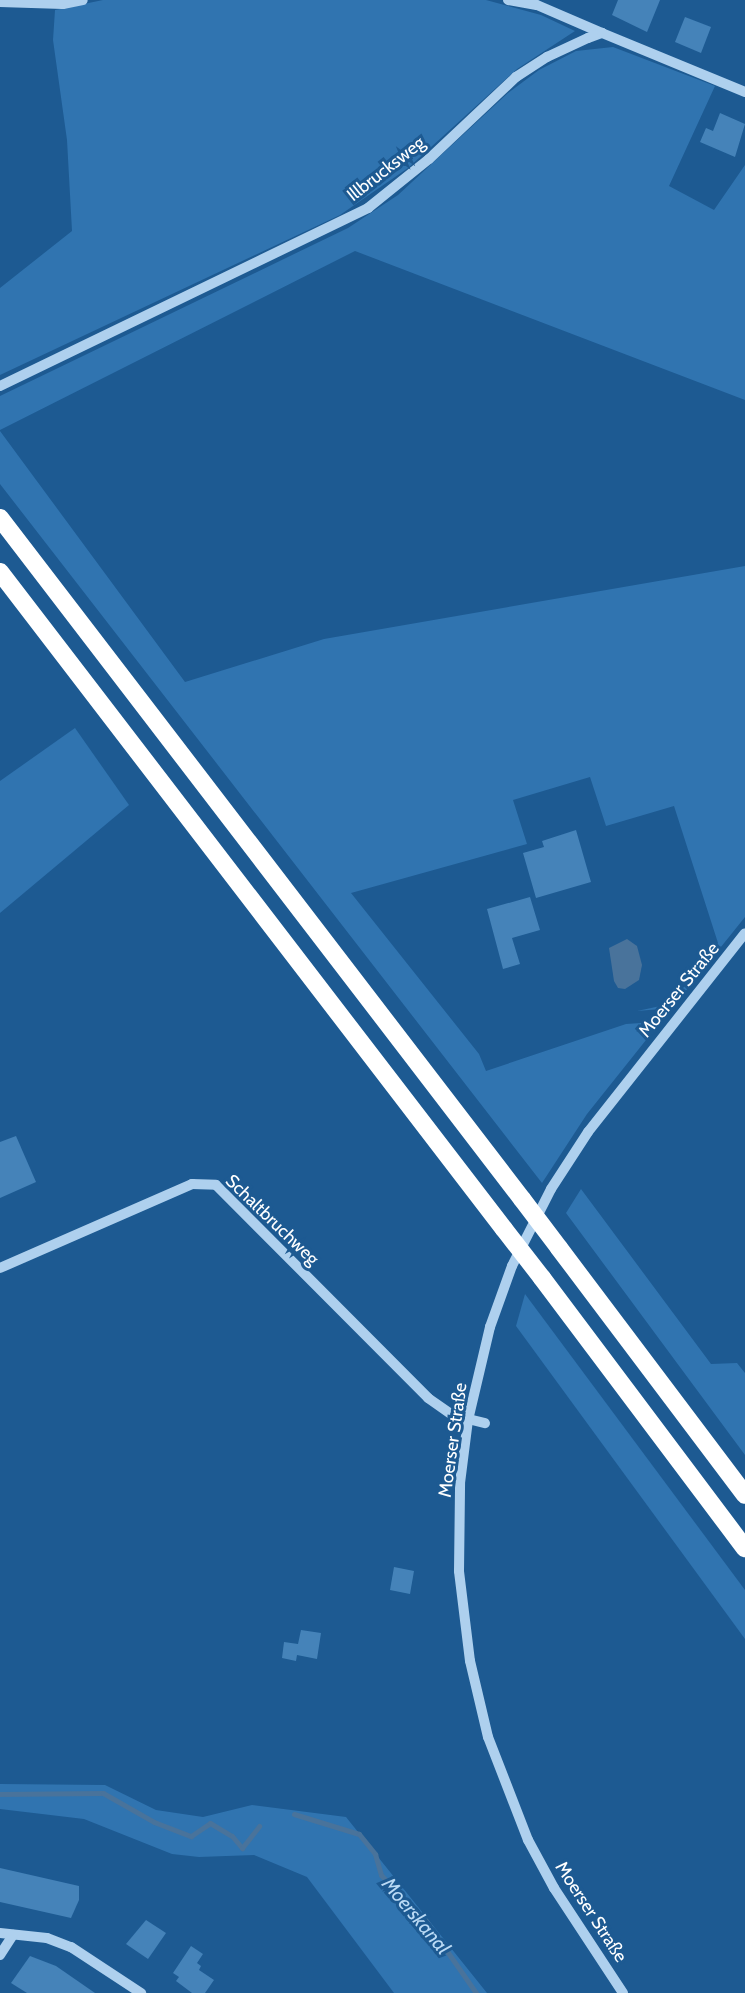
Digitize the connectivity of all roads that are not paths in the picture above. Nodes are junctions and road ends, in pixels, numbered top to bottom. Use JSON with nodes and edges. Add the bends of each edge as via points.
{"nodes":[{"id":1,"x":79,"y":0,"type":"edge"},
{"id":2,"x":508,"y":0,"type":"edge"},
{"id":3,"x":0,"y":2,"type":"edge"},
{"id":4,"x":538,"y":3,"type":"edge"},
{"id":5,"x":602,"y":33,"type":"junction"},
{"id":6,"x":745,"y":92,"type":"edge"},
{"id":7,"x":0,"y":386,"type":"edge"},
{"id":8,"x":0,"y":518,"type":"edge"},
{"id":9,"x":0,"y":572,"type":"edge"},
{"id":10,"x":745,"y":933,"type":"edge"},
{"id":11,"x":0,"y":1268,"type":"edge"},
{"id":12,"x":468,"y":1420,"type":"junction"},
{"id":13,"x":484,"y":1423,"type":"dead end"},
{"id":14,"x":745,"y":1495,"type":"edge"},
{"id":15,"x":745,"y":1548,"type":"edge"},
{"id":16,"x":0,"y":1933,"type":"edge"},
{"id":17,"x":13,"y":1935,"type":"junction"},
{"id":18,"x":0,"y":1954,"type":"edge"},
{"id":19,"x":141,"y":1993,"type":"edge"},
{"id":20,"x":623,"y":1993,"type":"edge"}],
"edges":[{"from":1,"to":3,"type":"street"},
{"from":2,"to":4,"type":"street"},
{"from":4,"to":5,"type":"street"},
{"from":5,"to":6,"type":"street"},
{"from":5,"to":7,"type":"street","name":"Illbrucksweg","via":[[547,57],[516,77],[429,159],[368,208]]},
{"from":8,"to":14,"type":"highway","bridge":true},
{"from":9,"to":15,"type":"highway","bridge":true},
{"from":10,"to":12,"type":"street","name":"Moerser Straße","via":[[588,1132],[551,1189],[512,1266],[490,1327]]},
{"from":11,"to":12,"type":"street","name":"Schaltbruchweg","via":[[192,1185],[216,1185],[428,1398],[452,1415]]},
{"from":12,"to":13,"type":"street","name":"Schaltbruchweg"},
{"from":12,"to":20,"type":"street","name":"Moerser Straße","via":[[460,1483],[459,1571],[470,1661],[488,1737],[528,1840],[554,1888]]},
{"from":16,"to":17,"type":"street"},
{"from":17,"to":18,"type":"street"},
{"from":17,"to":19,"type":"street","via":[[47,1938],[71,1947]]}]}
